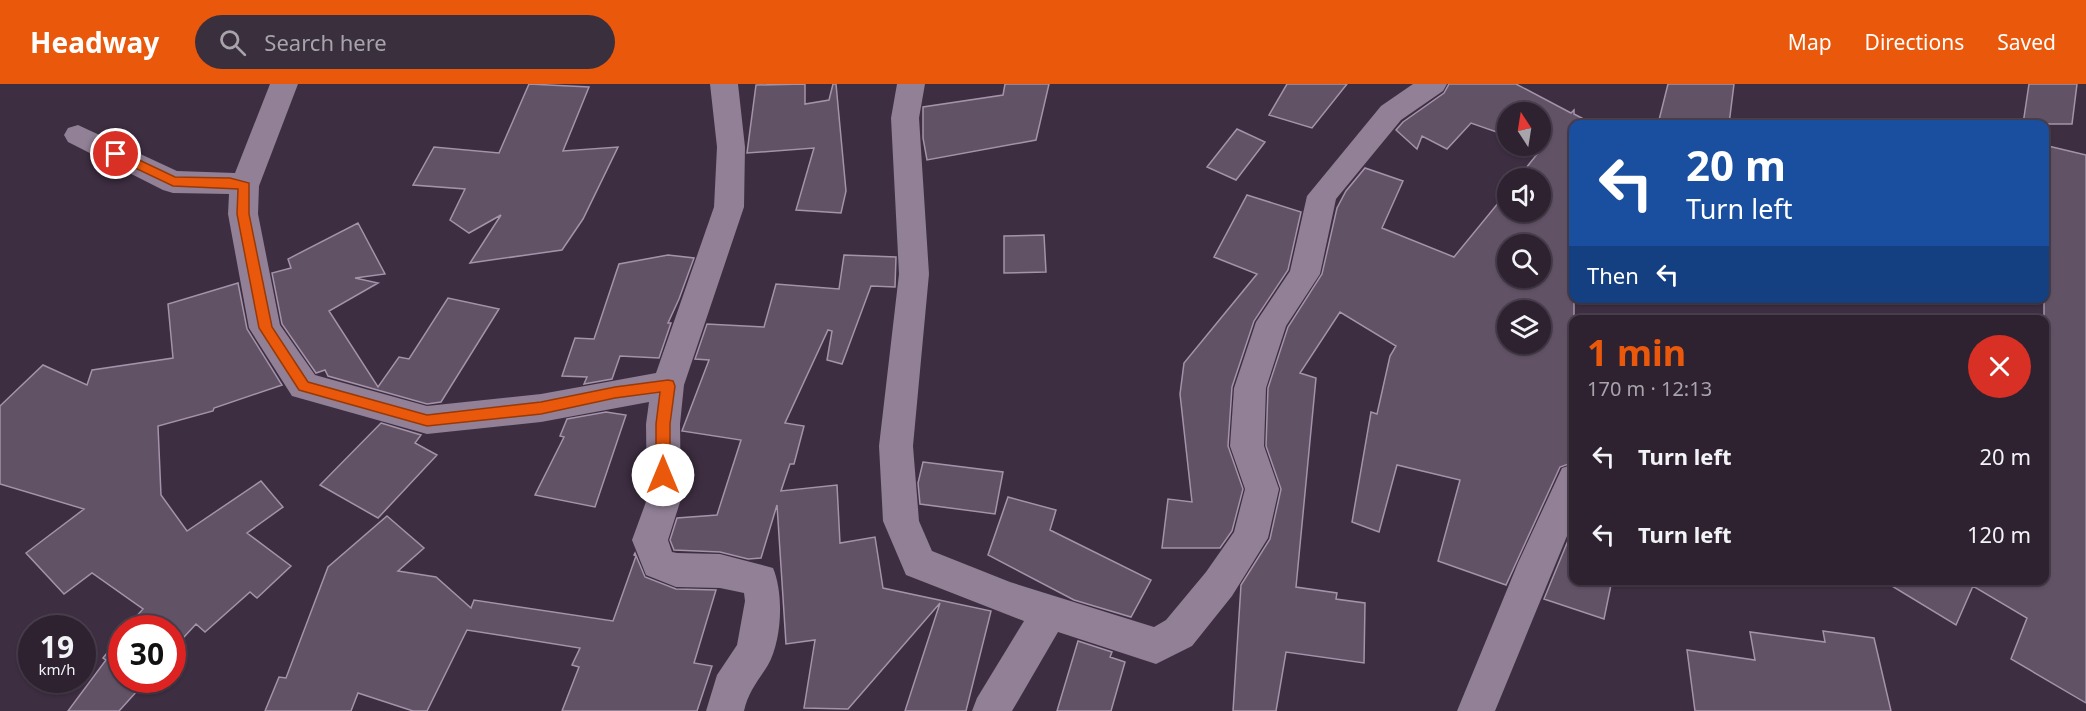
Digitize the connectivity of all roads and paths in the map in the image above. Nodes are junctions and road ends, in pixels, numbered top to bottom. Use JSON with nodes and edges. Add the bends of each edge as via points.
{"nodes":[{"id":1,"x":284,"y":84,"type":"edge"},
{"id":2,"x":724,"y":84,"type":"edge"},
{"id":3,"x":911,"y":84,"type":"edge"},
{"id":4,"x":1433,"y":84,"type":"edge"},
{"id":5,"x":78,"y":135,"type":"dead end"},
{"id":6,"x":244,"y":186,"type":"junction"},
{"id":7,"x":668,"y":386,"type":"junction"},
{"id":8,"x":1569,"y":490,"type":"edge"},
{"id":9,"x":1050,"y":612,"type":"junction"},
{"id":10,"x":725,"y":711,"type":"edge"},
{"id":11,"x":991,"y":711,"type":"edge"},
{"id":12,"x":1476,"y":711,"type":"edge"}],
"edges":[{"from":1,"to":6,"type":"street"},
{"from":2,"to":7,"type":"street","via":[[731,147],[729,207]]},
{"from":3,"to":9,"type":"street","via":[[905,118],[914,274],[896,446],[901,521],[919,563]]},
{"from":4,"to":9,"type":"street","via":[[1390,113],[1322,196],[1305,274],[1272,322],[1250,388],[1246,446],[1262,489],[1250,538],[1219,584],[1179,633],[1156,646]]},
{"from":5,"to":6,"type":"street","via":[[173,182]]},
{"from":6,"to":7,"type":"street","via":[[243,214],[265,328],[304,386],[427,420],[541,408]]},
{"from":7,"to":10,"type":"street","via":[[663,424],[664,499],[650,540],[659,563],[676,570],[720,571],[760,580],[763,601],[755,651],[730,688]]},
{"from":8,"to":12,"type":"street"},
{"from":9,"to":11,"type":"street"}]}
